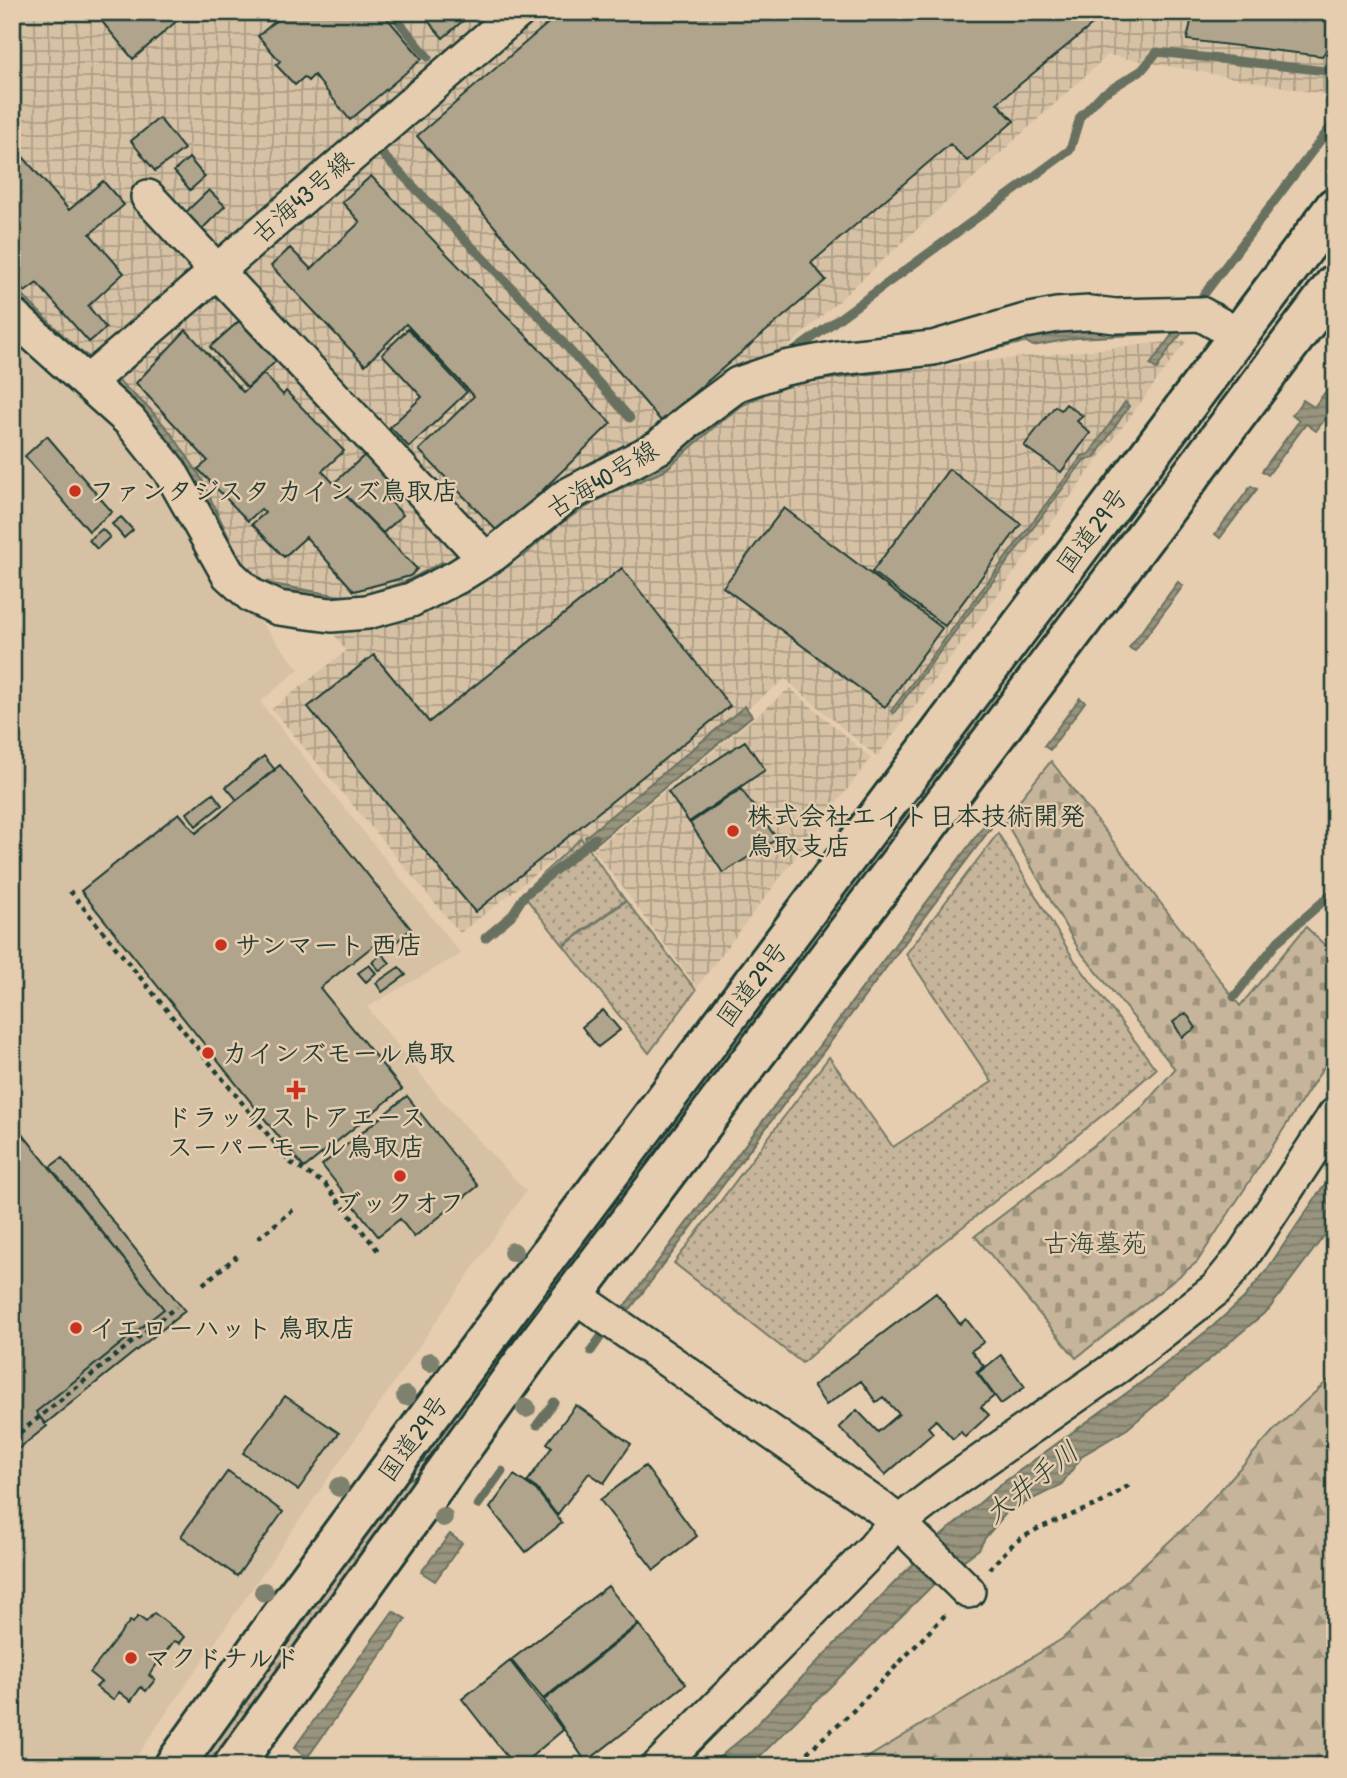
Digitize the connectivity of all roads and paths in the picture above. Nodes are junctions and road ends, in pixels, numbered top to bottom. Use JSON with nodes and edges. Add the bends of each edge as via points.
{"nodes":[{"id":1,"x":518,"y":12,"type":"edge"},
{"id":2,"x":148,"y":197,"type":"dead end"},
{"id":3,"x":1335,"y":207,"type":"edge"},
{"id":4,"x":215,"y":271,"type":"junction"},
{"id":5,"x":1335,"y":284,"type":"edge"},
{"id":6,"x":12,"y":315,"type":"edge"},
{"id":7,"x":1238,"y":335,"type":"junction"},
{"id":8,"x":88,"y":382,"type":"junction"},
{"id":9,"x":485,"y":559,"type":"junction"},
{"id":10,"x":71,"y":891,"type":"dead end"},
{"id":11,"x":1335,"y":1115,"type":"edge"},
{"id":12,"x":293,"y":1210,"type":"dead end"},
{"id":13,"x":258,"y":1238,"type":"dead end"},
{"id":14,"x":379,"y":1252,"type":"dead end"},
{"id":15,"x":237,"y":1256,"type":"dead end"},
{"id":16,"x":203,"y":1284,"type":"dead end"},
{"id":17,"x":574,"y":1295,"type":"junction"},
{"id":18,"x":176,"y":1307,"type":"dead end"},
{"id":19,"x":12,"y":1439,"type":"edge"},
{"id":20,"x":899,"y":1523,"type":"junction"},
{"id":21,"x":968,"y":1591,"type":"dead end"},
{"id":22,"x":174,"y":1766,"type":"edge"},
{"id":23,"x":233,"y":1766,"type":"edge"},
{"id":24,"x":659,"y":1766,"type":"edge"}],
"edges":[{"from":1,"to":4,"type":"street","name":"古海43号線"},
{"from":2,"to":4,"type":"street"},
{"from":3,"to":7,"type":"highway","name":"国道29号"},
{"from":4,"to":8,"type":"street","name":"古海43号線"},
{"from":4,"to":9,"type":"street"},
{"from":5,"to":17,"type":"highway","name":"国道29号"},
{"from":6,"to":8,"type":"street","name":"古海40号線"},
{"from":7,"to":9,"type":"street","name":"古海40号線","via":[[1200,314],[1068,314],[1025,321],[933,348],[785,368],[738,384],[659,447],[566,496]]},
{"from":7,"to":22,"type":"highway","name":"国道29号","via":[[510,1307]]},
{"from":8,"to":9,"type":"street","name":"古海40号線","via":[[130,421],[170,471],[228,574],[252,596],[278,608],[331,615],[367,612],[411,600]]},
{"from":10,"to":14,"type":"path","via":[[291,1163],[325,1184]]},
{"from":11,"to":20,"type":"street","via":[[1216,1289]]},
{"from":12,"to":13,"type":"path"},
{"from":15,"to":16,"type":"path"},
{"from":17,"to":20,"type":"street"},
{"from":17,"to":23,"type":"highway","name":"国道29号"},
{"from":18,"to":19,"type":"path"},
{"from":20,"to":21,"type":"street"},
{"from":20,"to":24,"type":"street"}]}
